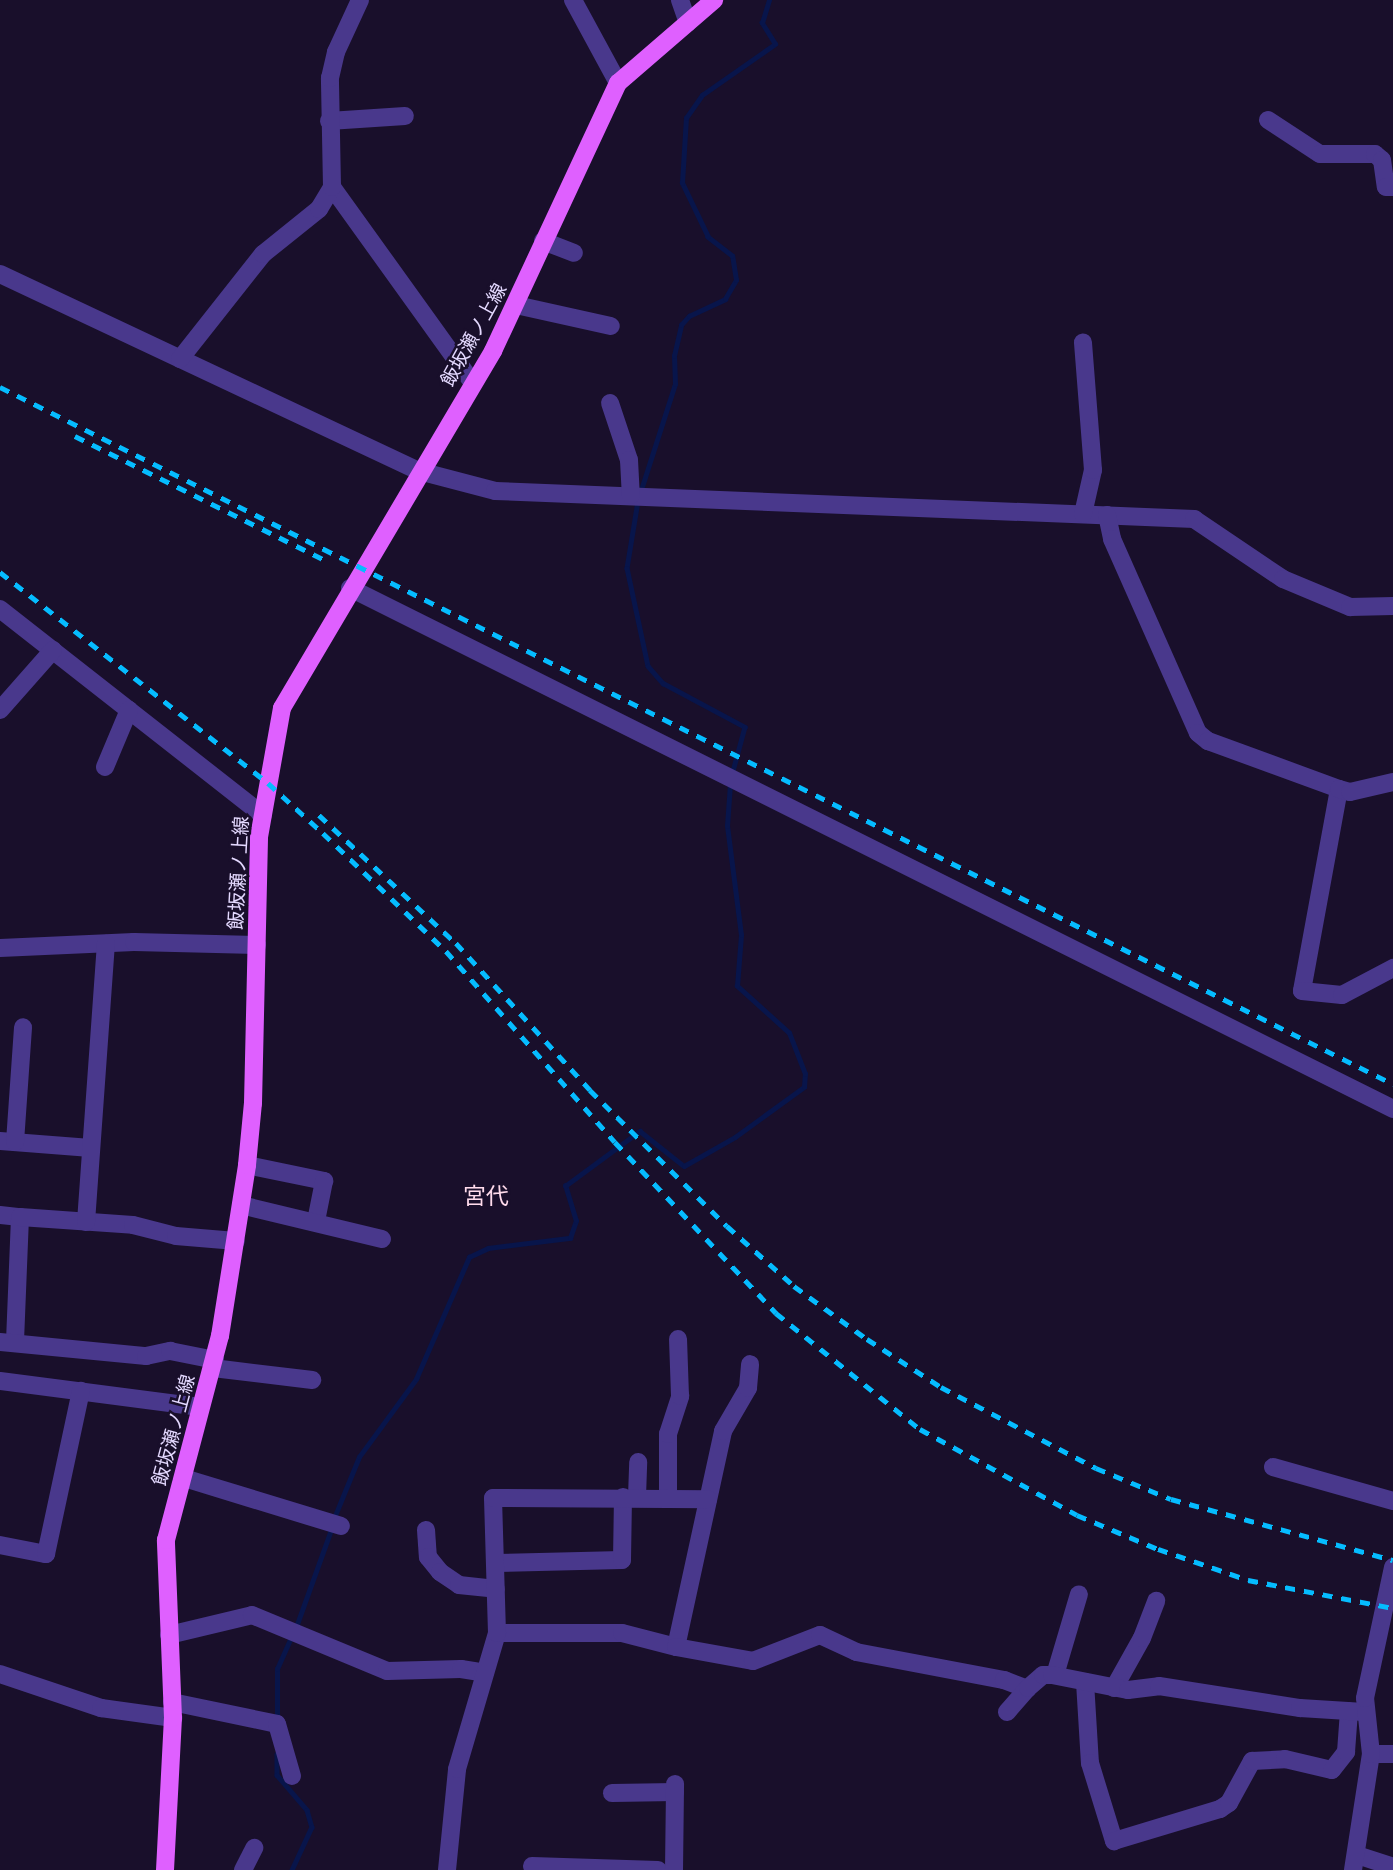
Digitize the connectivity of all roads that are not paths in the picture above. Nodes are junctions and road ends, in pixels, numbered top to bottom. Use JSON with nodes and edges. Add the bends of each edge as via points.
{"nodes":[{"id":1,"x":360,"y":0,"type":"edge"},
{"id":2,"x":573,"y":0,"type":"edge"},
{"id":3,"x":680,"y":0,"type":"edge"},
{"id":4,"x":714,"y":0,"type":"edge"},
{"id":5,"x":688,"y":23,"type":"junction"},
{"id":6,"x":618,"y":83,"type":"junction"},
{"id":7,"x":405,"y":116,"type":"dead end"},
{"id":8,"x":1268,"y":120,"type":"dead end"},
{"id":9,"x":329,"y":121,"type":"junction"},
{"id":10,"x":332,"y":187,"type":"junction"},
{"id":11,"x":1393,"y":187,"type":"edge"},
{"id":12,"x":543,"y":241,"type":"junction"},
{"id":13,"x":574,"y":253,"type":"dead end"},
{"id":14,"x":0,"y":274,"type":"edge"},
{"id":15,"x":516,"y":305,"type":"junction"},
{"id":16,"x":611,"y":326,"type":"dead end"},
{"id":17,"x":1083,"y":342,"type":"dead end"},
{"id":18,"x":180,"y":359,"type":"junction"},
{"id":19,"x":472,"y":383,"type":"junction"},
{"id":20,"x":610,"y":403,"type":"dead end"},
{"id":21,"x":419,"y":471,"type":"junction"},
{"id":22,"x":631,"y":495,"type":"junction"},
{"id":23,"x":1083,"y":514,"type":"junction"},
{"id":24,"x":1107,"y":515,"type":"junction"},
{"id":25,"x":350,"y":588,"type":"junction"},
{"id":26,"x":1393,"y":606,"type":"edge"},
{"id":27,"x":0,"y":609,"type":"edge"},
{"id":28,"x":53,"y":650,"type":"junction"},
{"id":29,"x":0,"y":685,"type":"edge"},
{"id":30,"x":20,"y":687,"type":"junction"},
{"id":31,"x":0,"y":710,"type":"edge"},
{"id":32,"x":129,"y":710,"type":"junction"},
{"id":33,"x":105,"y":767,"type":"dead end"},
{"id":34,"x":1393,"y":782,"type":"edge"},
{"id":35,"x":1339,"y":789,"type":"junction"},
{"id":36,"x":263,"y":815,"type":"junction"},
{"id":37,"x":106,"y":944,"type":"junction"},
{"id":38,"x":257,"y":945,"type":"junction"},
{"id":39,"x":0,"y":948,"type":"edge"},
{"id":40,"x":1393,"y":968,"type":"edge"},
{"id":41,"x":23,"y":1027,"type":"dead end"},
{"id":42,"x":1393,"y":1109,"type":"edge"},
{"id":43,"x":7,"y":1142,"type":"edge"},
{"id":44,"x":91,"y":1148,"type":"junction"},
{"id":45,"x":247,"y":1165,"type":"junction"},
{"id":46,"x":241,"y":1205,"type":"junction"},
{"id":47,"x":0,"y":1215,"type":"edge"},
{"id":48,"x":20,"y":1217,"type":"junction"},
{"id":49,"x":316,"y":1221,"type":"junction"},
{"id":50,"x":86,"y":1222,"type":"junction"},
{"id":51,"x":382,"y":1240,"type":"dead end"},
{"id":52,"x":236,"y":1241,"type":"junction"},
{"id":53,"x":678,"y":1339,"type":"dead end"},
{"id":54,"x":8,"y":1342,"type":"edge"},
{"id":55,"x":214,"y":1364,"type":"junction"},
{"id":56,"x":750,"y":1364,"type":"dead end"},
{"id":57,"x":312,"y":1380,"type":"dead end"},
{"id":58,"x":0,"y":1381,"type":"edge"},
{"id":59,"x":81,"y":1391,"type":"junction"},
{"id":60,"x":200,"y":1407,"type":"junction"},
{"id":61,"x":638,"y":1462,"type":"dead end"},
{"id":62,"x":1273,"y":1467,"type":"dead end"},
{"id":63,"x":184,"y":1478,"type":"junction"},
{"id":64,"x":668,"y":1496,"type":"junction"},
{"id":65,"x":630,"y":1497,"type":"junction"},
{"id":66,"x":708,"y":1499,"type":"junction"},
{"id":67,"x":1393,"y":1501,"type":"edge"},
{"id":68,"x":341,"y":1526,"type":"dead end"},
{"id":69,"x":426,"y":1530,"type":"dead end"},
{"id":70,"x":0,"y":1545,"type":"edge"},
{"id":71,"x":495,"y":1563,"type":"junction"},
{"id":72,"x":1393,"y":1567,"type":"edge"},
{"id":73,"x":496,"y":1589,"type":"junction"},
{"id":74,"x":1079,"y":1594,"type":"dead end"},
{"id":75,"x":1156,"y":1601,"type":"dead end"},
{"id":76,"x":497,"y":1633,"type":"junction"},
{"id":77,"x":169,"y":1635,"type":"junction"},
{"id":78,"x":676,"y":1647,"type":"junction"},
{"id":79,"x":485,"y":1673,"type":"junction"},
{"id":80,"x":0,"y":1674,"type":"edge"},
{"id":81,"x":1055,"y":1675,"type":"junction"},
{"id":82,"x":1085,"y":1682,"type":"junction"},
{"id":83,"x":1114,"y":1688,"type":"junction"},
{"id":84,"x":1027,"y":1689,"type":"junction"},
{"id":85,"x":173,"y":1710,"type":"junction"},
{"id":86,"x":1356,"y":1712,"type":"junction"},
{"id":87,"x":1007,"y":1713,"type":"dead end"},
{"id":88,"x":1371,"y":1754,"type":"junction"},
{"id":89,"x":1393,"y":1754,"type":"edge"},
{"id":90,"x":292,"y":1776,"type":"dead end"},
{"id":91,"x":612,"y":1793,"type":"dead end"},
{"id":92,"x":254,"y":1848,"type":"dead end"},
{"id":93,"x":1355,"y":1862,"type":"edge"},
{"id":94,"x":532,"y":1866,"type":"dead end"},
{"id":95,"x":1393,"y":1867,"type":"edge"},
{"id":96,"x":165,"y":1870,"type":"edge"},
{"id":97,"x":243,"y":1870,"type":"edge"},
{"id":98,"x":447,"y":1870,"type":"edge"},
{"id":99,"x":658,"y":1870,"type":"edge"},
{"id":100,"x":674,"y":1870,"type":"edge"}],
"edges":[{"from":1,"to":9,"type":"street","via":[[336,52]]},
{"from":2,"to":6,"type":"street"},
{"from":3,"to":5,"type":"street"},
{"from":4,"to":5,"type":"main road","name":"飯坂瀬ノ上線"},
{"from":5,"to":6,"type":"main road","name":"飯坂瀬ノ上線"},
{"from":6,"to":12,"type":"main road","name":"飯坂瀬ノ上線"},
{"from":7,"to":9,"type":"street"},
{"from":8,"to":11,"type":"street","via":[[1320,153],[1380,157],[1386,187]]},
{"from":9,"to":10,"type":"street"},
{"from":10,"to":18,"type":"street","via":[[319,209],[263,254]]},
{"from":10,"to":19,"type":"street"},
{"from":12,"to":13,"type":"street"},
{"from":12,"to":15,"type":"main road","name":"飯坂瀬ノ上線"},
{"from":14,"to":18,"type":"street"},
{"from":15,"to":16,"type":"street"},
{"from":15,"to":19,"type":"main road","name":"飯坂瀬ノ上線"},
{"from":17,"to":23,"type":"street","via":[[1093,470]]},
{"from":18,"to":21,"type":"street"},
{"from":19,"to":21,"type":"main road","name":"飯坂瀬ノ上線"},
{"from":20,"to":22,"type":"street","via":[[629,460]]},
{"from":21,"to":22,"type":"street","via":[[495,491]]},
{"from":21,"to":25,"type":"main road","name":"飯坂瀬ノ上線"},
{"from":22,"to":23,"type":"street"},
{"from":23,"to":24,"type":"street"},
{"from":24,"to":26,"type":"street","via":[[1194,519],[1283,579],[1350,607]]},
{"from":24,"to":35,"type":"street","via":[[1112,539],[1198,733],[1208,741]]},
{"from":25,"to":36,"type":"main road","name":"飯坂瀬ノ上線","via":[[282,708]]},
{"from":25,"to":42,"type":"street"},
{"from":27,"to":28,"type":"street"},
{"from":28,"to":30,"type":"street"},
{"from":28,"to":32,"type":"street"},
{"from":29,"to":30,"type":"street"},
{"from":30,"to":31,"type":"street"},
{"from":32,"to":33,"type":"street"},
{"from":32,"to":36,"type":"street"},
{"from":34,"to":35,"type":"street","via":[[1350,792]]},
{"from":35,"to":40,"type":"street","via":[[1302,991],[1342,995]]},
{"from":36,"to":38,"type":"main road","name":"飯坂瀬ノ上線"},
{"from":37,"to":38,"type":"street"},
{"from":37,"to":39,"type":"street"},
{"from":37,"to":44,"type":"street"},
{"from":38,"to":45,"type":"main road","name":"飯坂瀬ノ上線"},
{"from":41,"to":43,"type":"street"},
{"from":43,"to":44,"type":"street"},
{"from":44,"to":50,"type":"street"},
{"from":45,"to":46,"type":"main road","name":"飯坂瀬ノ上線"},
{"from":45,"to":49,"type":"street","via":[[324,1181]]},
{"from":46,"to":49,"type":"street"},
{"from":46,"to":52,"type":"main road","name":"飯坂瀬ノ上線"},
{"from":47,"to":48,"type":"street"},
{"from":48,"to":50,"type":"street"},
{"from":48,"to":54,"type":"street"},
{"from":49,"to":51,"type":"street"},
{"from":50,"to":52,"type":"street"},
{"from":52,"to":55,"type":"main road","name":"飯坂瀬ノ上線"},
{"from":53,"to":64,"type":"street","via":[[680,1396],[668,1434]]},
{"from":54,"to":55,"type":"street","via":[[146,1356],[170,1351]]},
{"from":55,"to":57,"type":"street"},
{"from":55,"to":60,"type":"main road","name":"飯坂瀬ノ上線"},
{"from":56,"to":66,"type":"street","via":[[748,1388],[726,1423]]},
{"from":58,"to":59,"type":"street"},
{"from":59,"to":60,"type":"street"},
{"from":59,"to":70,"type":"street","via":[[46,1554]]},
{"from":60,"to":63,"type":"main road","name":"飯坂瀬ノ上線"},
{"from":61,"to":65,"type":"street"},
{"from":62,"to":67,"type":"street"},
{"from":63,"to":68,"type":"street"},
{"from":63,"to":77,"type":"main road","name":"飯坂瀬ノ上線","via":[[166,1540]]},
{"from":64,"to":65,"type":"street"},
{"from":64,"to":66,"type":"street"},
{"from":65,"to":71,"type":"street","via":[[622,1560]]},
{"from":65,"to":71,"type":"street","via":[[494,1498]]},
{"from":66,"to":78,"type":"street"},
{"from":69,"to":73,"type":"street","via":[[428,1557],[440,1572],[459,1585]]},
{"from":71,"to":73,"type":"street"},
{"from":72,"to":86,"type":"street"},
{"from":73,"to":76,"type":"street"},
{"from":74,"to":81,"type":"street"},
{"from":75,"to":83,"type":"street"},
{"from":76,"to":78,"type":"street","via":[[622,1633]]},
{"from":76,"to":79,"type":"street"},
{"from":77,"to":79,"type":"street","via":[[252,1615],[387,1671],[461,1669]]},
{"from":77,"to":85,"type":"main road","name":"飯坂瀬ノ上線"},
{"from":78,"to":84,"type":"street","via":[[753,1661],[820,1634],[856,1652],[1004,1680]]},
{"from":79,"to":98,"type":"street","via":[[457,1769]]},
{"from":80,"to":85,"type":"street","via":[[101,1708]]},
{"from":81,"to":82,"type":"street"},
{"from":81,"to":84,"type":"street","via":[[1043,1675]]},
{"from":82,"to":83,"type":"street"},
{"from":82,"to":86,"type":"street","via":[[1090,1763],[1114,1841],[1220,1809],[1229,1803],[1252,1761],[1285,1759],[1332,1770],[1346,1752]]},
{"from":83,"to":86,"type":"street","via":[[1175,1688]]},
{"from":84,"to":87,"type":"street"},
{"from":85,"to":90,"type":"street","via":[[277,1724]]},
{"from":85,"to":96,"type":"main road","name":"飯坂瀬ノ上線"},
{"from":86,"to":88,"type":"street"},
{"from":88,"to":89,"type":"street"},
{"from":88,"to":93,"type":"street"},
{"from":91,"to":100,"type":"street","via":[[675,1788]]},
{"from":92,"to":97,"type":"street"},
{"from":93,"to":95,"type":"street"},
{"from":94,"to":99,"type":"street"}]}
